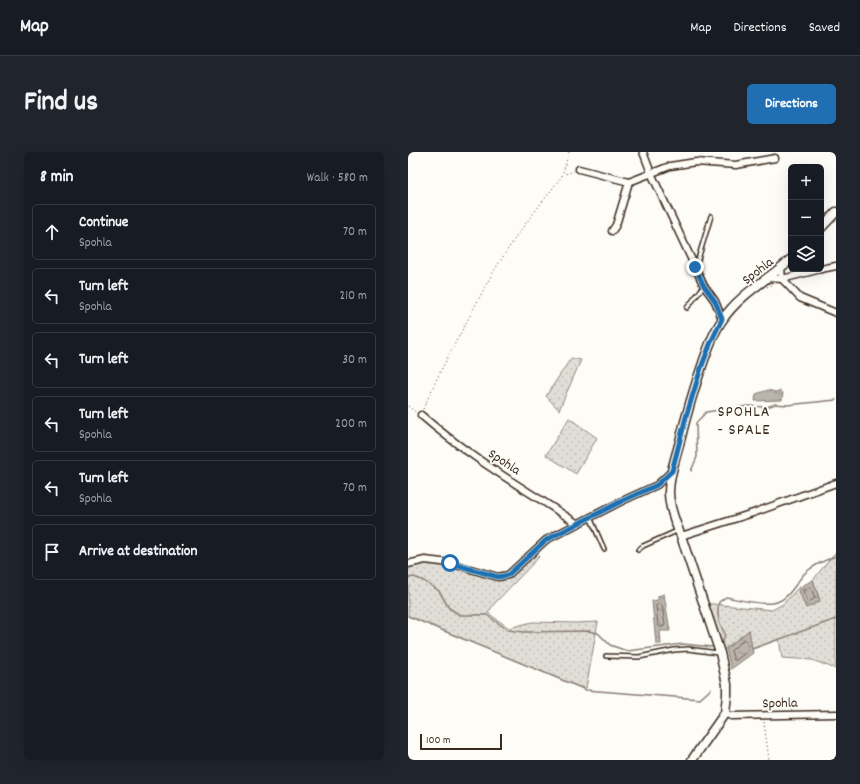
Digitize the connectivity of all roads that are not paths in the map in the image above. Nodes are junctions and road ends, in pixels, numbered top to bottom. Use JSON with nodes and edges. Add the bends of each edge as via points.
{"nodes":[{"id":1,"x":643,"y":152,"type":"edge"},
{"id":2,"x":775,"y":158,"type":"dead end"},
{"id":3,"x":579,"y":169,"type":"road end"},
{"id":4,"x":651,"y":172,"type":"junction"},
{"id":5,"x":628,"y":182,"type":"junction"},
{"id":6,"x":836,"y":212,"type":"edge"},
{"id":7,"x":711,"y":216,"type":"dead end"},
{"id":8,"x":824,"y":225,"type":"edge"},
{"id":9,"x":612,"y":230,"type":"dead end"},
{"id":10,"x":788,"y":262,"type":"edge"},
{"id":11,"x":836,"y":266,"type":"edge"},
{"id":12,"x":695,"y":267,"type":"junction"},
{"id":13,"x":781,"y":268,"type":"junction"},
{"id":14,"x":824,"y":268,"type":"edge"},
{"id":15,"x":809,"y":272,"type":"edge"},
{"id":16,"x":767,"y":278,"type":"junction"},
{"id":17,"x":782,"y":279,"type":"junction"},
{"id":18,"x":704,"y":286,"type":"junction"},
{"id":19,"x":687,"y":308,"type":"dead end"},
{"id":20,"x":836,"y":313,"type":"edge"},
{"id":21,"x":722,"y":319,"type":"junction"},
{"id":22,"x":421,"y":415,"type":"road end"},
{"id":23,"x":672,"y":471,"type":"junction"},
{"id":24,"x":836,"y":484,"type":"edge"},
{"id":25,"x":657,"y":485,"type":"junction"},
{"id":26,"x":669,"y":493,"type":"junction"},
{"id":27,"x":590,"y":517,"type":"junction"},
{"id":28,"x":578,"y":524,"type":"junction"},
{"id":29,"x":680,"y":533,"type":"junction"},
{"id":30,"x":604,"y":548,"type":"dead end"},
{"id":31,"x":638,"y":550,"type":"dead end"},
{"id":32,"x":408,"y":564,"type":"edge"},
{"id":33,"x":719,"y":651,"type":"junction"},
{"id":34,"x":606,"y":656,"type":"dead end"},
{"id":35,"x":725,"y":713,"type":"junction"},
{"id":36,"x":836,"y":714,"type":"edge"},
{"id":37,"x":692,"y":760,"type":"edge"}],
"edges":[{"from":1,"to":4,"type":"street"},
{"from":2,"to":4,"type":"street","via":[[736,165],[696,162]]},
{"from":3,"to":5,"type":"street"},
{"from":4,"to":5,"type":"street"},
{"from":4,"to":12,"type":"street"},
{"from":5,"to":9,"type":"street","via":[[616,225]]},
{"from":6,"to":8,"type":"street"},
{"from":7,"to":12,"type":"lane"},
{"from":10,"to":13,"type":"street","name":"Spohla"},
{"from":11,"to":14,"type":"street"},
{"from":12,"to":18,"type":"street"},
{"from":13,"to":16,"type":"street","name":"Spohla"},
{"from":13,"to":17,"type":"street"},
{"from":15,"to":17,"type":"street"},
{"from":16,"to":17,"type":"street"},
{"from":16,"to":21,"type":"street","name":"Spohla"},
{"from":17,"to":20,"type":"street","via":[[800,298]]},
{"from":18,"to":19,"type":"lane"},
{"from":18,"to":21,"type":"street","via":[[715,301]]},
{"from":21,"to":23,"type":"street","name":"Spohla","via":[[701,368]]},
{"from":22,"to":28,"type":"street","name":"Spohla","via":[[479,459]]},
{"from":23,"to":25,"type":"street"},
{"from":23,"to":26,"type":"street","name":"Spohla"},
{"from":24,"to":29,"type":"street","via":[[753,513]]},
{"from":25,"to":26,"type":"street"},
{"from":25,"to":27,"type":"street"},
{"from":26,"to":29,"type":"street","name":"Spohla"},
{"from":27,"to":28,"type":"street"},
{"from":27,"to":30,"type":"lane"},
{"from":28,"to":32,"type":"street","via":[[546,540],[508,575],[498,577],[450,563],[425,560]]},
{"from":29,"to":31,"type":"lane"},
{"from":29,"to":33,"type":"street","name":"Spohla"},
{"from":33,"to":34,"type":"lane","via":[[688,649],[639,657]]},
{"from":33,"to":35,"type":"street","name":"Spohla","via":[[727,684]]},
{"from":35,"to":36,"type":"street","name":"Spohla","via":[[731,716]]},
{"from":35,"to":37,"type":"street","name":"Spohla"}]}
